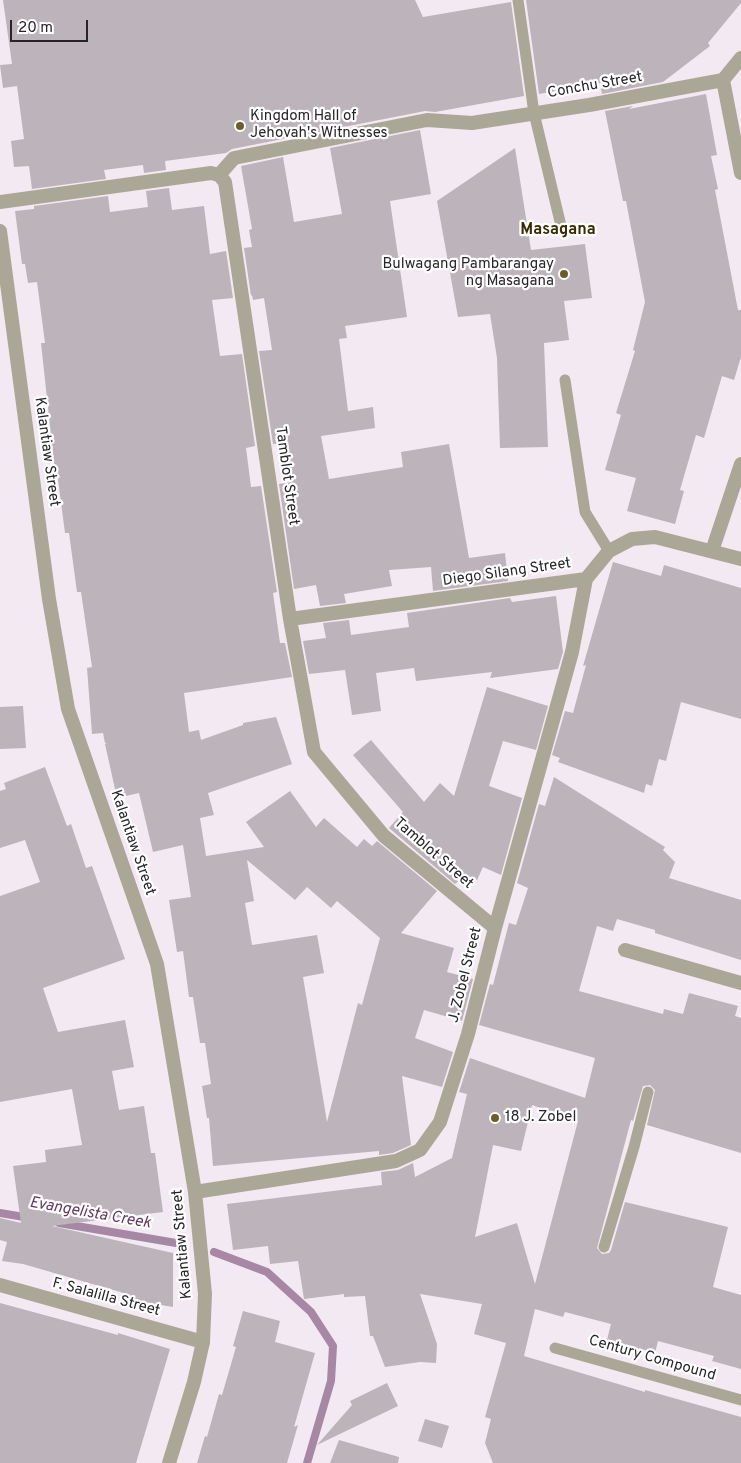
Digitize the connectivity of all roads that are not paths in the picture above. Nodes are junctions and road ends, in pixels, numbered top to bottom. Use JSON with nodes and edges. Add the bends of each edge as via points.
{"nodes":[{"id":1,"x":518,"y":0,"type":"edge"},
{"id":2,"x":741,"y":58,"type":"edge"},
{"id":3,"x":723,"y":80,"type":"junction"},
{"id":4,"x":534,"y":113,"type":"junction"},
{"id":5,"x":741,"y":173,"type":"edge"},
{"id":6,"x":219,"y":175,"type":"junction"},
{"id":7,"x":0,"y":202,"type":"edge"},
{"id":8,"x":562,"y":230,"type":"dead end"},
{"id":9,"x":0,"y":231,"type":"edge"},
{"id":10,"x":565,"y":380,"type":"dead end"},
{"id":11,"x":741,"y":464,"type":"edge"},
{"id":12,"x":609,"y":551,"type":"junction"},
{"id":13,"x":712,"y":551,"type":"junction"},
{"id":14,"x":741,"y":559,"type":"edge"},
{"id":15,"x":586,"y":579,"type":"junction"},
{"id":16,"x":290,"y":619,"type":"junction"},
{"id":17,"x":495,"y":928,"type":"junction"},
{"id":18,"x":626,"y":950,"type":"dead end"},
{"id":19,"x":741,"y":983,"type":"edge"},
{"id":20,"x":648,"y":1092,"type":"dead end"},
{"id":21,"x":195,"y":1192,"type":"junction"},
{"id":22,"x":604,"y":1247,"type":"dead end"},
{"id":23,"x":0,"y":1285,"type":"edge"},
{"id":24,"x":204,"y":1342,"type":"junction"},
{"id":25,"x":555,"y":1348,"type":"dead end"},
{"id":26,"x":741,"y":1400,"type":"edge"},
{"id":27,"x":169,"y":1463,"type":"edge"}],
"edges":[{"from":1,"to":4,"type":"lane"},
{"from":2,"to":3,"type":"street"},
{"from":3,"to":4,"type":"street","name":"Conchu Street"},
{"from":3,"to":5,"type":"street"},
{"from":4,"to":6,"type":"street","name":"Conchu Street","via":[[472,123],[428,120],[234,158]]},
{"from":4,"to":8,"type":"lane"},
{"from":6,"to":7,"type":"street","via":[[211,173]]},
{"from":6,"to":16,"type":"street","name":"Tamblot Street","via":[[225,182]]},
{"from":9,"to":21,"type":"street","name":"Kalantiaw Street","via":[[48,589],[68,709],[157,964]]},
{"from":10,"to":12,"type":"lane","via":[[585,512]]},
{"from":11,"to":13,"type":"street"},
{"from":12,"to":13,"type":"street","name":"Diego Silang Street","via":[[632,539],[655,537]]},
{"from":12,"to":15,"type":"street","name":"Diego Silang Street"},
{"from":13,"to":14,"type":"street","name":"Diego Silang Street"},
{"from":15,"to":16,"type":"street","name":"Diego Silang Street"},
{"from":15,"to":17,"type":"street","name":"J. Zobel Street","via":[[572,652]]},
{"from":16,"to":17,"type":"street","name":"Tamblot Street","via":[[314,752],[384,836]]},
{"from":17,"to":21,"type":"street","name":"J. Zobel Street","via":[[468,1034],[440,1122],[420,1150],[396,1162]]},
{"from":18,"to":19,"type":"street"},
{"from":20,"to":22,"type":"lane"},
{"from":21,"to":24,"type":"street","name":"Kalantiaw Street","via":[[205,1294]]},
{"from":23,"to":24,"type":"street","name":"F. Salalilla Street"},
{"from":24,"to":27,"type":"street","name":"Kalantiaw Street"},
{"from":25,"to":26,"type":"lane","name":"Century Compound"}]}
